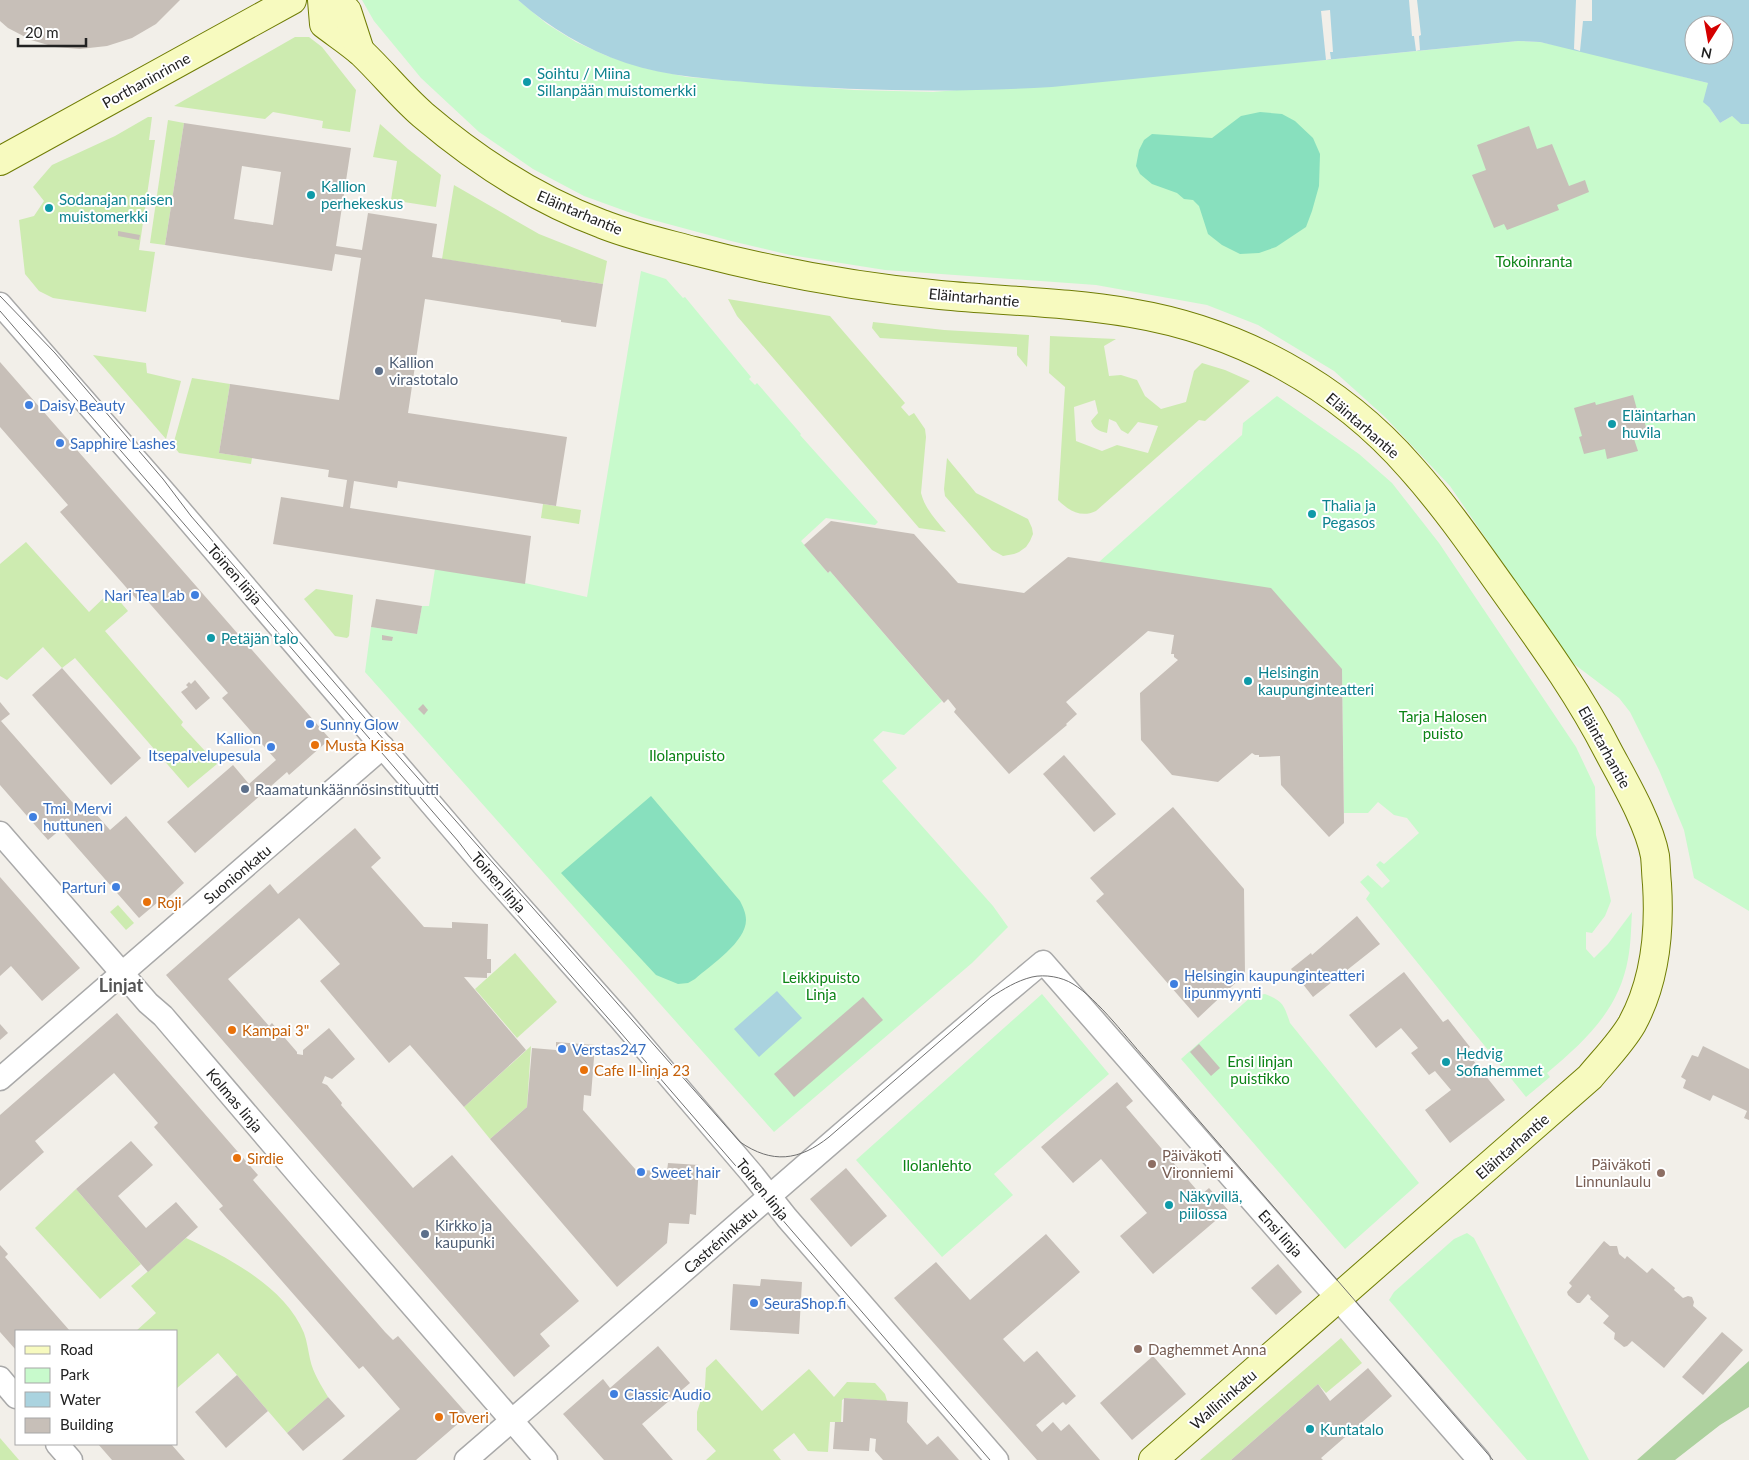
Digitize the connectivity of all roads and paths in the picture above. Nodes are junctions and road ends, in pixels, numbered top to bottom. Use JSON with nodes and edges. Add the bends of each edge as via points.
{"nodes":[{"id":1,"x":292,"y":0,"type":"edge"},
{"id":2,"x":322,"y":0,"type":"edge"},
{"id":3,"x":336,"y":0,"type":"edge"},
{"id":4,"x":360,"y":51,"type":"junction"},
{"id":5,"x":0,"y":161,"type":"edge"},
{"id":6,"x":0,"y":304,"type":"edge"},
{"id":7,"x":383,"y":747,"type":"junction"},
{"id":8,"x":0,"y":833,"type":"edge"},
{"id":9,"x":1043,"y":962,"type":"joint"},
{"id":10,"x":122,"y":972,"type":"junction"},
{"id":11,"x":0,"y":1079,"type":"edge"},
{"id":12,"x":769,"y":1196,"type":"junction"},
{"id":13,"x":1338,"y":1298,"type":"junction"},
{"id":14,"x":0,"y":1378,"type":"edge"},
{"id":15,"x":15,"y":1396,"type":"edge"},
{"id":16,"x":511,"y":1421,"type":"junction"},
{"id":17,"x":58,"y":1445,"type":"edge"},
{"id":18,"x":71,"y":1460,"type":"edge"},
{"id":19,"x":466,"y":1460,"type":"edge"},
{"id":20,"x":546,"y":1460,"type":"edge"},
{"id":21,"x":997,"y":1460,"type":"edge"},
{"id":22,"x":1153,"y":1460,"type":"edge"},
{"id":23,"x":1478,"y":1460,"type":"edge"}],
"edges":[{"from":1,"to":5,"type":"main road","name":"Porthaninrinne"},
{"from":2,"to":4,"type":"main road","name":"Eläintarhantie","via":[[324,24]]},
{"from":3,"to":4,"type":"main road","name":"Eläintarhantie","via":[[347,11]]},
{"from":4,"to":13,"type":"main road","name":"Eläintarhantie","via":[[420,112],[466,150],[514,183],[605,226],[757,267],[850,285],[1130,312],[1191,325],[1234,341],[1280,362],[1337,400],[1408,464],[1452,517],[1564,675],[1597,729],[1640,813],[1655,854],[1659,916],[1654,957],[1645,993],[1632,1025],[1590,1077]]},
{"from":6,"to":7,"type":"street","name":"Toinen linja"},
{"from":7,"to":10,"type":"street","name":"Suonionkatu"},
{"from":7,"to":12,"type":"street","name":"Toinen linja"},
{"from":8,"to":10,"type":"street","name":"Kolmas linja"},
{"from":9,"to":12,"type":"street","name":"Castréninkatu"},
{"from":9,"to":13,"type":"street","name":"Ensi linja"},
{"from":10,"to":11,"type":"street","name":"Suonionkatu"},
{"from":10,"to":16,"type":"street","name":"Kolmas linja"},
{"from":12,"to":16,"type":"street","name":"Castréninkatu"},
{"from":12,"to":21,"type":"street","name":"Toinen linja"},
{"from":13,"to":22,"type":"main road","name":"Wallininkatu"},
{"from":13,"to":23,"type":"street","name":"Ensi linja"},
{"from":14,"to":15,"type":"street"},
{"from":16,"to":19,"type":"street","name":"Castréninkatu"},
{"from":16,"to":20,"type":"street","name":"Kolmas linja"},
{"from":17,"to":18,"type":"street"}]}
